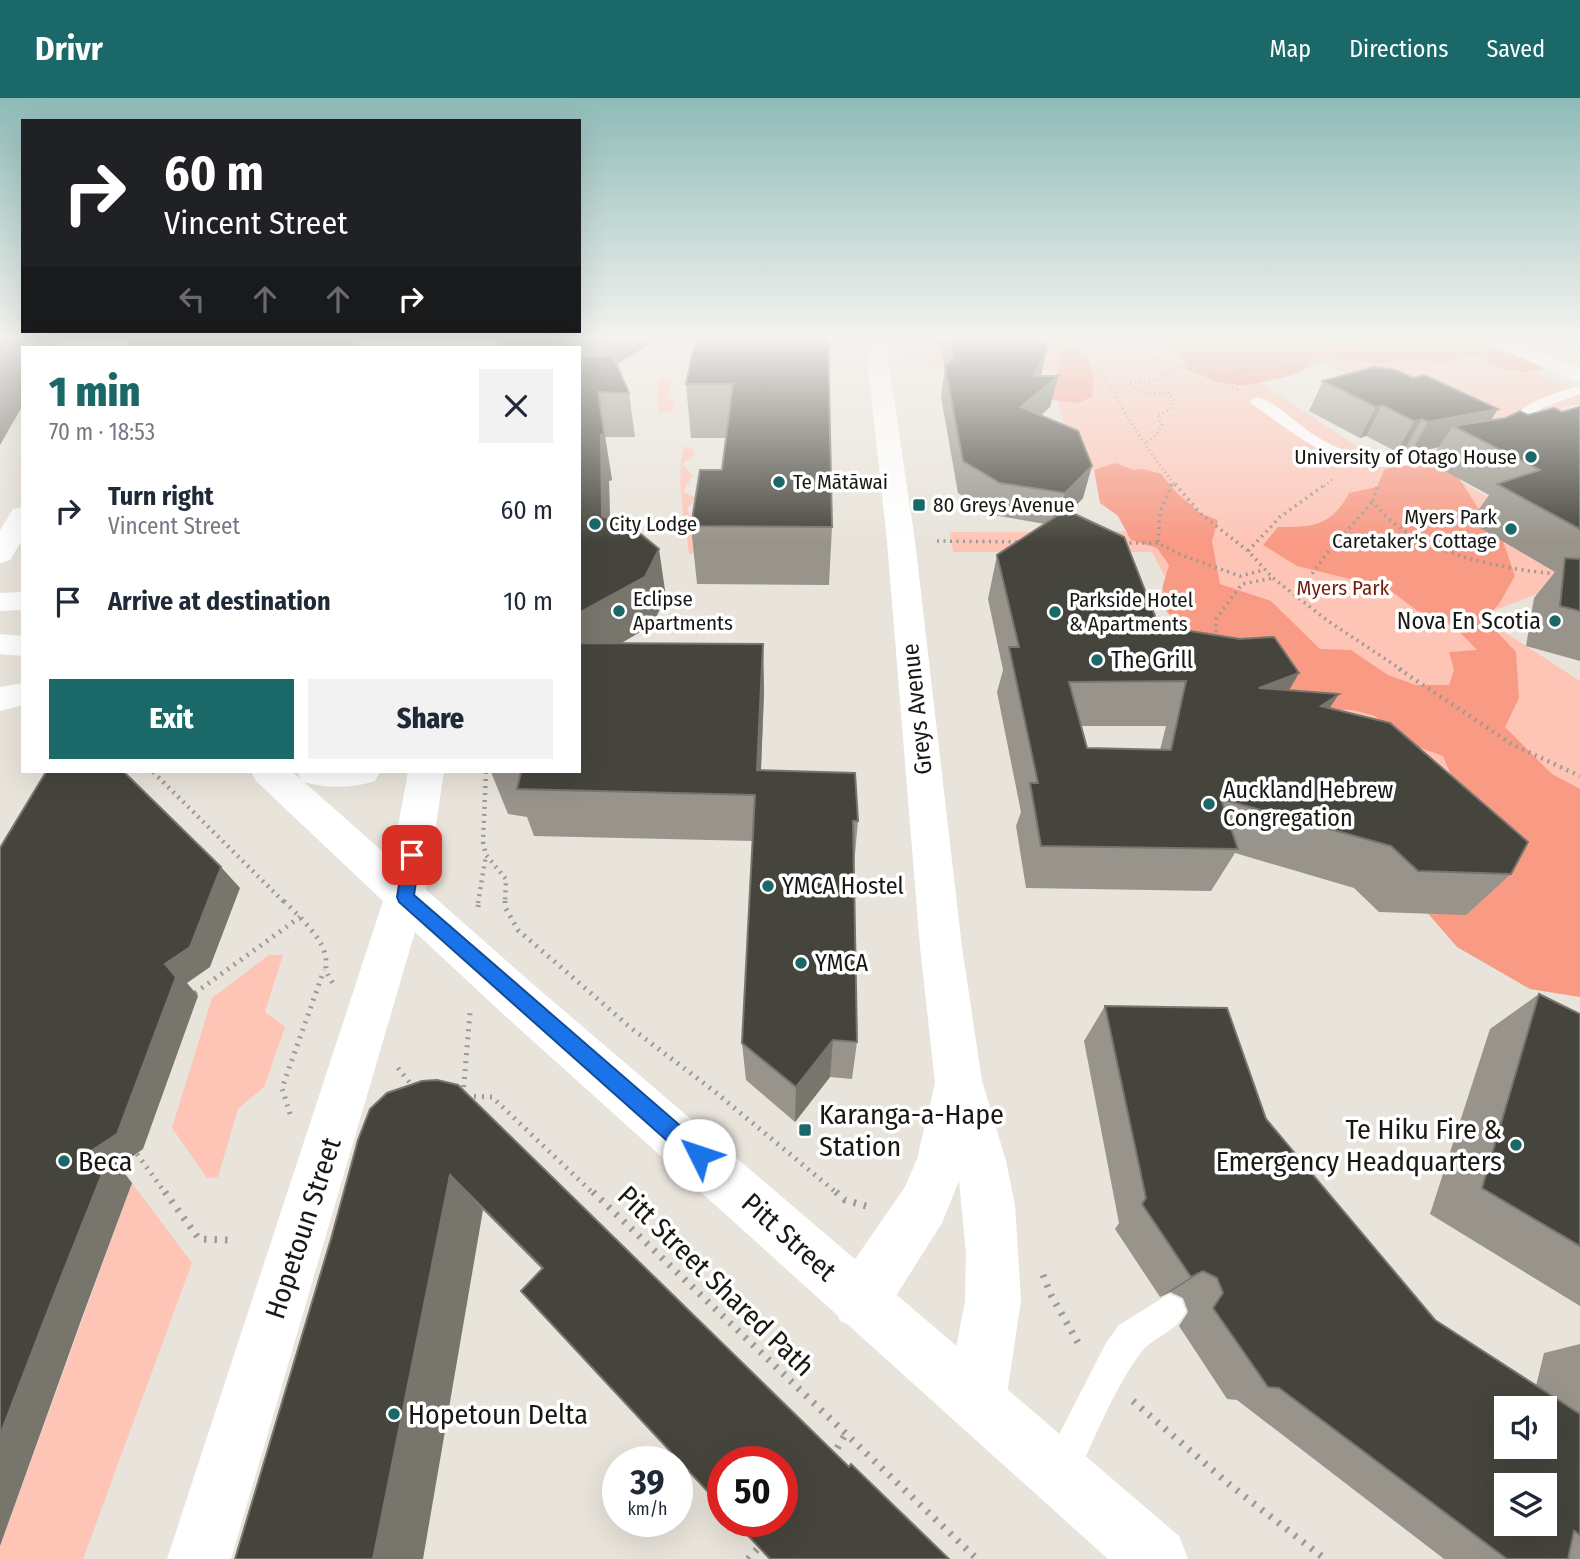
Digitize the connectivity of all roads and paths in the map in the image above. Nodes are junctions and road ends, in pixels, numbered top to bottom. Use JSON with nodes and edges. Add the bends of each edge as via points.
{"nodes":[{"id":1,"x":884,"y":406,"type":"edge"},
{"id":2,"x":1121,"y":406,"type":"edge"},
{"id":3,"x":1172,"y":406,"type":"edge"},
{"id":4,"x":1264,"y":406,"type":"edge"},
{"id":5,"x":1533,"y":406,"type":"edge"},
{"id":6,"x":1147,"y":442,"type":"junction"},
{"id":7,"x":1360,"y":461,"type":"junction"},
{"id":8,"x":1173,"y":482,"type":"junction"},
{"id":9,"x":1373,"y":501,"type":"junction"},
{"id":10,"x":21,"y":518,"type":"edge"},
{"id":11,"x":901,"y":541,"type":"junction"},
{"id":12,"x":1023,"y":542,"type":"edge"},
{"id":13,"x":1119,"y":543,"type":"edge"},
{"id":14,"x":1158,"y":543,"type":"junction"},
{"id":15,"x":1248,"y":551,"type":"junction"},
{"id":16,"x":0,"y":554,"type":"edge"},
{"id":17,"x":1264,"y":570,"type":"junction"},
{"id":18,"x":1565,"y":575,"type":"edge"},
{"id":19,"x":1273,"y":578,"type":"junction"},
{"id":20,"x":1297,"y":595,"type":"junction"},
{"id":21,"x":21,"y":601,"type":"edge"},
{"id":22,"x":0,"y":602,"type":"edge"},
{"id":23,"x":1216,"y":642,"type":"edge"},
{"id":24,"x":0,"y":644,"type":"edge"},
{"id":25,"x":21,"y":646,"type":"edge"},
{"id":26,"x":21,"y":694,"type":"edge"},
{"id":27,"x":0,"y":699,"type":"edge"},
{"id":28,"x":154,"y":773,"type":"edge"},
{"id":29,"x":270,"y":773,"type":"edge"},
{"id":30,"x":426,"y":773,"type":"edge"},
{"id":31,"x":486,"y":773,"type":"edge"},
{"id":32,"x":1580,"y":776,"type":"edge"},
{"id":33,"x":485,"y":855,"type":"junction"},
{"id":34,"x":482,"y":868,"type":"dead end"},
{"id":35,"x":405,"y":897,"type":"junction"},
{"id":36,"x":300,"y":917,"type":"junction"},
{"id":37,"x":324,"y":970,"type":"junction"},
{"id":38,"x":334,"y":984,"type":"dead end"},
{"id":39,"x":195,"y":993,"type":"dead end"},
{"id":40,"x":465,"y":1069,"type":"dead end"},
{"id":41,"x":958,"y":1081,"type":"junction"},
{"id":42,"x":413,"y":1087,"type":"edge"},
{"id":43,"x":282,"y":1088,"type":"dead end"},
{"id":44,"x":419,"y":1094,"type":"edge"},
{"id":45,"x":463,"y":1096,"type":"junction"},
{"id":46,"x":454,"y":1098,"type":"edge"},
{"id":47,"x":137,"y":1154,"type":"dead end"},
{"id":48,"x":878,"y":1203,"type":"dead end"},
{"id":49,"x":228,"y":1240,"type":"dead end"},
{"id":50,"x":860,"y":1301,"type":"junction"},
{"id":51,"x":1169,"y":1311,"type":"dead end"},
{"id":52,"x":976,"y":1401,"type":"junction"},
{"id":53,"x":846,"y":1433,"type":"junction"},
{"id":54,"x":827,"y":1464,"type":"edge"},
{"id":55,"x":1058,"y":1475,"type":"junction"},
{"id":56,"x":766,"y":1540,"type":"edge"},
{"id":57,"x":200,"y":1559,"type":"edge"},
{"id":58,"x":748,"y":1559,"type":"edge"},
{"id":59,"x":977,"y":1559,"type":"edge"},
{"id":60,"x":1156,"y":1559,"type":"edge"}],
"edges":[{"from":1,"to":11,"type":"main road","name":"Greys Avenue"},
{"from":2,"to":6,"type":"path"},
{"from":3,"to":6,"type":"path","via":[[1157,415],[1163,425]]},
{"from":4,"to":7,"type":"lane","via":[[1325,446]]},
{"from":5,"to":7,"type":"lane","via":[[1496,440],[1481,447],[1395,462]]},
{"from":6,"to":8,"type":"path"},
{"from":7,"to":9,"type":"path","via":[[1379,479]]},
{"from":7,"to":15,"type":"path","via":[[1280,517]]},
{"from":8,"to":14,"type":"path","via":[[1160,512]]},
{"from":8,"to":15,"type":"path","via":[[1201,514]]},
{"from":9,"to":18,"type":"path","via":[[1388,521],[1431,542],[1510,568]]},
{"from":9,"to":20,"type":"path","via":[[1326,553]]},
{"from":10,"to":16,"type":"main road"},
{"from":11,"to":12,"type":"path"},
{"from":11,"to":41,"type":"main road","name":"Greys Avenue"},
{"from":13,"to":14,"type":"path"},
{"from":14,"to":17,"type":"path","via":[[1240,576]]},
{"from":15,"to":17,"type":"path"},
{"from":17,"to":19,"type":"path"},
{"from":19,"to":20,"type":"path"},
{"from":19,"to":23,"type":"path","via":[[1242,584],[1216,619]]},
{"from":20,"to":32,"type":"path","via":[[1328,621],[1513,745]]},
{"from":21,"to":22,"type":"main road"},
{"from":24,"to":25,"type":"main road"},
{"from":26,"to":27,"type":"main road"},
{"from":28,"to":36,"type":"path"},
{"from":29,"to":35,"type":"main road","name":"Pitt Street"},
{"from":30,"to":35,"type":"main road","name":"Hopetoun Street"},
{"from":31,"to":33,"type":"path"},
{"from":33,"to":34,"type":"path"},
{"from":33,"to":48,"type":"path","via":[[506,879],[505,907],[518,930],[538,948],[845,1200],[864,1206]]},
{"from":35,"to":50,"type":"main road","name":"Pitt Street"},
{"from":35,"to":57,"type":"main road","name":"Hopetoun Street"},
{"from":36,"to":37,"type":"path","via":[[324,950]]},
{"from":36,"to":39,"type":"path"},
{"from":37,"to":38,"type":"path"},
{"from":37,"to":43,"type":"path"},
{"from":40,"to":45,"type":"path"},
{"from":41,"to":50,"type":"main road","name":"Greys Avenue","via":[[942,1159],[924,1205]]},
{"from":41,"to":52,"type":"main road","name":"Greys Avenue","via":[[981,1161],[993,1253],[993,1301]]},
{"from":42,"to":44,"type":"path"},
{"from":45,"to":46,"type":"path","name":"Pitt Street Shared Path"},
{"from":45,"to":53,"type":"path","name":"Pitt Street Shared Path","via":[[492,1097]]},
{"from":47,"to":49,"type":"path","via":[[199,1239]]},
{"from":50,"to":52,"type":"main road","name":"Pitt Street"},
{"from":51,"to":55,"type":"lane","via":[[1130,1337]]},
{"from":52,"to":55,"type":"main road","name":"Pitt Street"},
{"from":53,"to":54,"type":"path"},
{"from":53,"to":59,"type":"path","name":"Pitt Street Shared Path"},
{"from":55,"to":60,"type":"main road","name":"Pitt Street"},
{"from":56,"to":58,"type":"path"}]}
